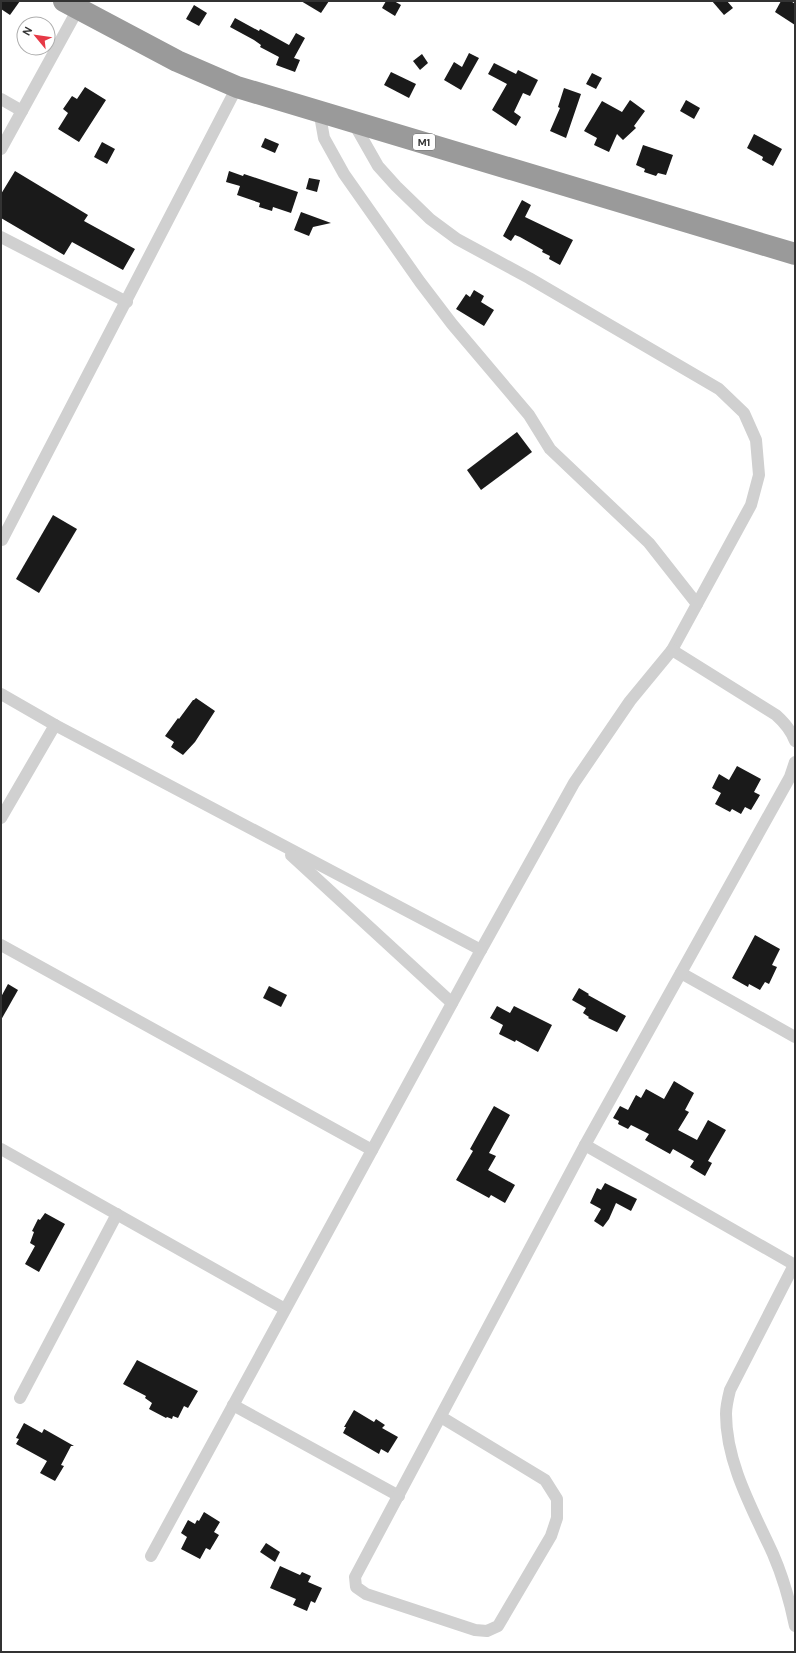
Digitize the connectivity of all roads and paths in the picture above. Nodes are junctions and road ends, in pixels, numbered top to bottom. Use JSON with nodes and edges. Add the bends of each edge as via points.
{"nodes":[{"id":1,"x":71,"y":5,"type":"edge"},
{"id":2,"x":237,"y":87,"type":"junction"},
{"id":3,"x":1,"y":99,"type":"edge"},
{"id":4,"x":319,"y":110,"type":"junction"},
{"id":5,"x":22,"y":111,"type":"junction"},
{"id":6,"x":352,"y":120,"type":"junction"},
{"id":7,"x":1,"y":149,"type":"edge"},
{"id":8,"x":1,"y":236,"type":"edge"},
{"id":9,"x":795,"y":254,"type":"edge"},
{"id":10,"x":127,"y":302,"type":"junction"},
{"id":11,"x":1,"y":540,"type":"edge"},
{"id":12,"x":697,"y":604,"type":"junction"},
{"id":13,"x":672,"y":650,"type":"junction"},
{"id":14,"x":1,"y":694,"type":"edge"},
{"id":15,"x":55,"y":725,"type":"junction"},
{"id":16,"x":795,"y":741,"type":"edge"},
{"id":17,"x":795,"y":762,"type":"edge"},
{"id":18,"x":1,"y":818,"type":"edge"},
{"id":19,"x":279,"y":844,"type":"junction"},
{"id":20,"x":1,"y":945,"type":"edge"},
{"id":21,"x":481,"y":950,"type":"junction"},
{"id":22,"x":681,"y":973,"type":"junction"},
{"id":23,"x":452,"y":1003,"type":"junction"},
{"id":24,"x":795,"y":1037,"type":"edge"},
{"id":25,"x":585,"y":1145,"type":"junction"},
{"id":26,"x":1,"y":1149,"type":"edge"},
{"id":27,"x":372,"y":1150,"type":"junction"},
{"id":28,"x":117,"y":1214,"type":"junction"},
{"id":29,"x":794,"y":1265,"type":"edge"},
{"id":30,"x":285,"y":1309,"type":"junction"},
{"id":31,"x":20,"y":1398,"type":"dead end"},
{"id":32,"x":233,"y":1405,"type":"junction"},
{"id":33,"x":441,"y":1417,"type":"junction"},
{"id":34,"x":399,"y":1496,"type":"junction"},
{"id":35,"x":151,"y":1556,"type":"dead end"},
{"id":36,"x":795,"y":1626,"type":"edge"}],
"edges":[{"from":1,"to":2,"type":"highway","number":"M1","via":[[177,60]]},
{"from":1,"to":5,"type":"street"},
{"from":2,"to":4,"type":"highway","number":"M1"},
{"from":2,"to":10,"type":"street"},
{"from":3,"to":5,"type":"street"},
{"from":4,"to":6,"type":"highway","number":"M1"},
{"from":4,"to":12,"type":"street","via":[[324,138],[344,174],[452,324],[529,415],[550,449],[649,543]]},
{"from":5,"to":7,"type":"street"},
{"from":6,"to":9,"type":"highway","number":"M1"},
{"from":6,"to":12,"type":"street","via":[[378,166],[413,204],[435,223],[457,239],[719,389],[744,413],[756,440],[759,475],[751,505]]},
{"from":8,"to":10,"type":"street"},
{"from":10,"to":11,"type":"street"},
{"from":12,"to":13,"type":"street"},
{"from":13,"to":16,"type":"street","via":[[776,715],[785,722]]},
{"from":13,"to":21,"type":"street","via":[[630,701],[574,783]]},
{"from":14,"to":15,"type":"street"},
{"from":15,"to":18,"type":"street"},
{"from":15,"to":19,"type":"street"},
{"from":17,"to":22,"type":"street","via":[[790,777]]},
{"from":19,"to":21,"type":"street"},
{"from":19,"to":23,"type":"street"},
{"from":20,"to":27,"type":"street"},
{"from":21,"to":23,"type":"street"},
{"from":22,"to":24,"type":"street"},
{"from":22,"to":25,"type":"street"},
{"from":23,"to":27,"type":"street"},
{"from":25,"to":29,"type":"street"},
{"from":25,"to":33,"type":"street"},
{"from":26,"to":28,"type":"street"},
{"from":27,"to":30,"type":"street"},
{"from":28,"to":30,"type":"street"},
{"from":28,"to":31,"type":"street"},
{"from":29,"to":36,"type":"street","via":[[730,1390],[726,1413],[731,1451],[748,1501],[784,1582]]},
{"from":30,"to":32,"type":"street"},
{"from":32,"to":34,"type":"street"},
{"from":32,"to":35,"type":"street"},
{"from":33,"to":34,"type":"street"},
{"from":33,"to":34,"type":"street","via":[[545,1480],[557,1499],[557,1518],[551,1536],[498,1626],[487,1631],[475,1630],[366,1594],[356,1587],[355,1577]]}]}
